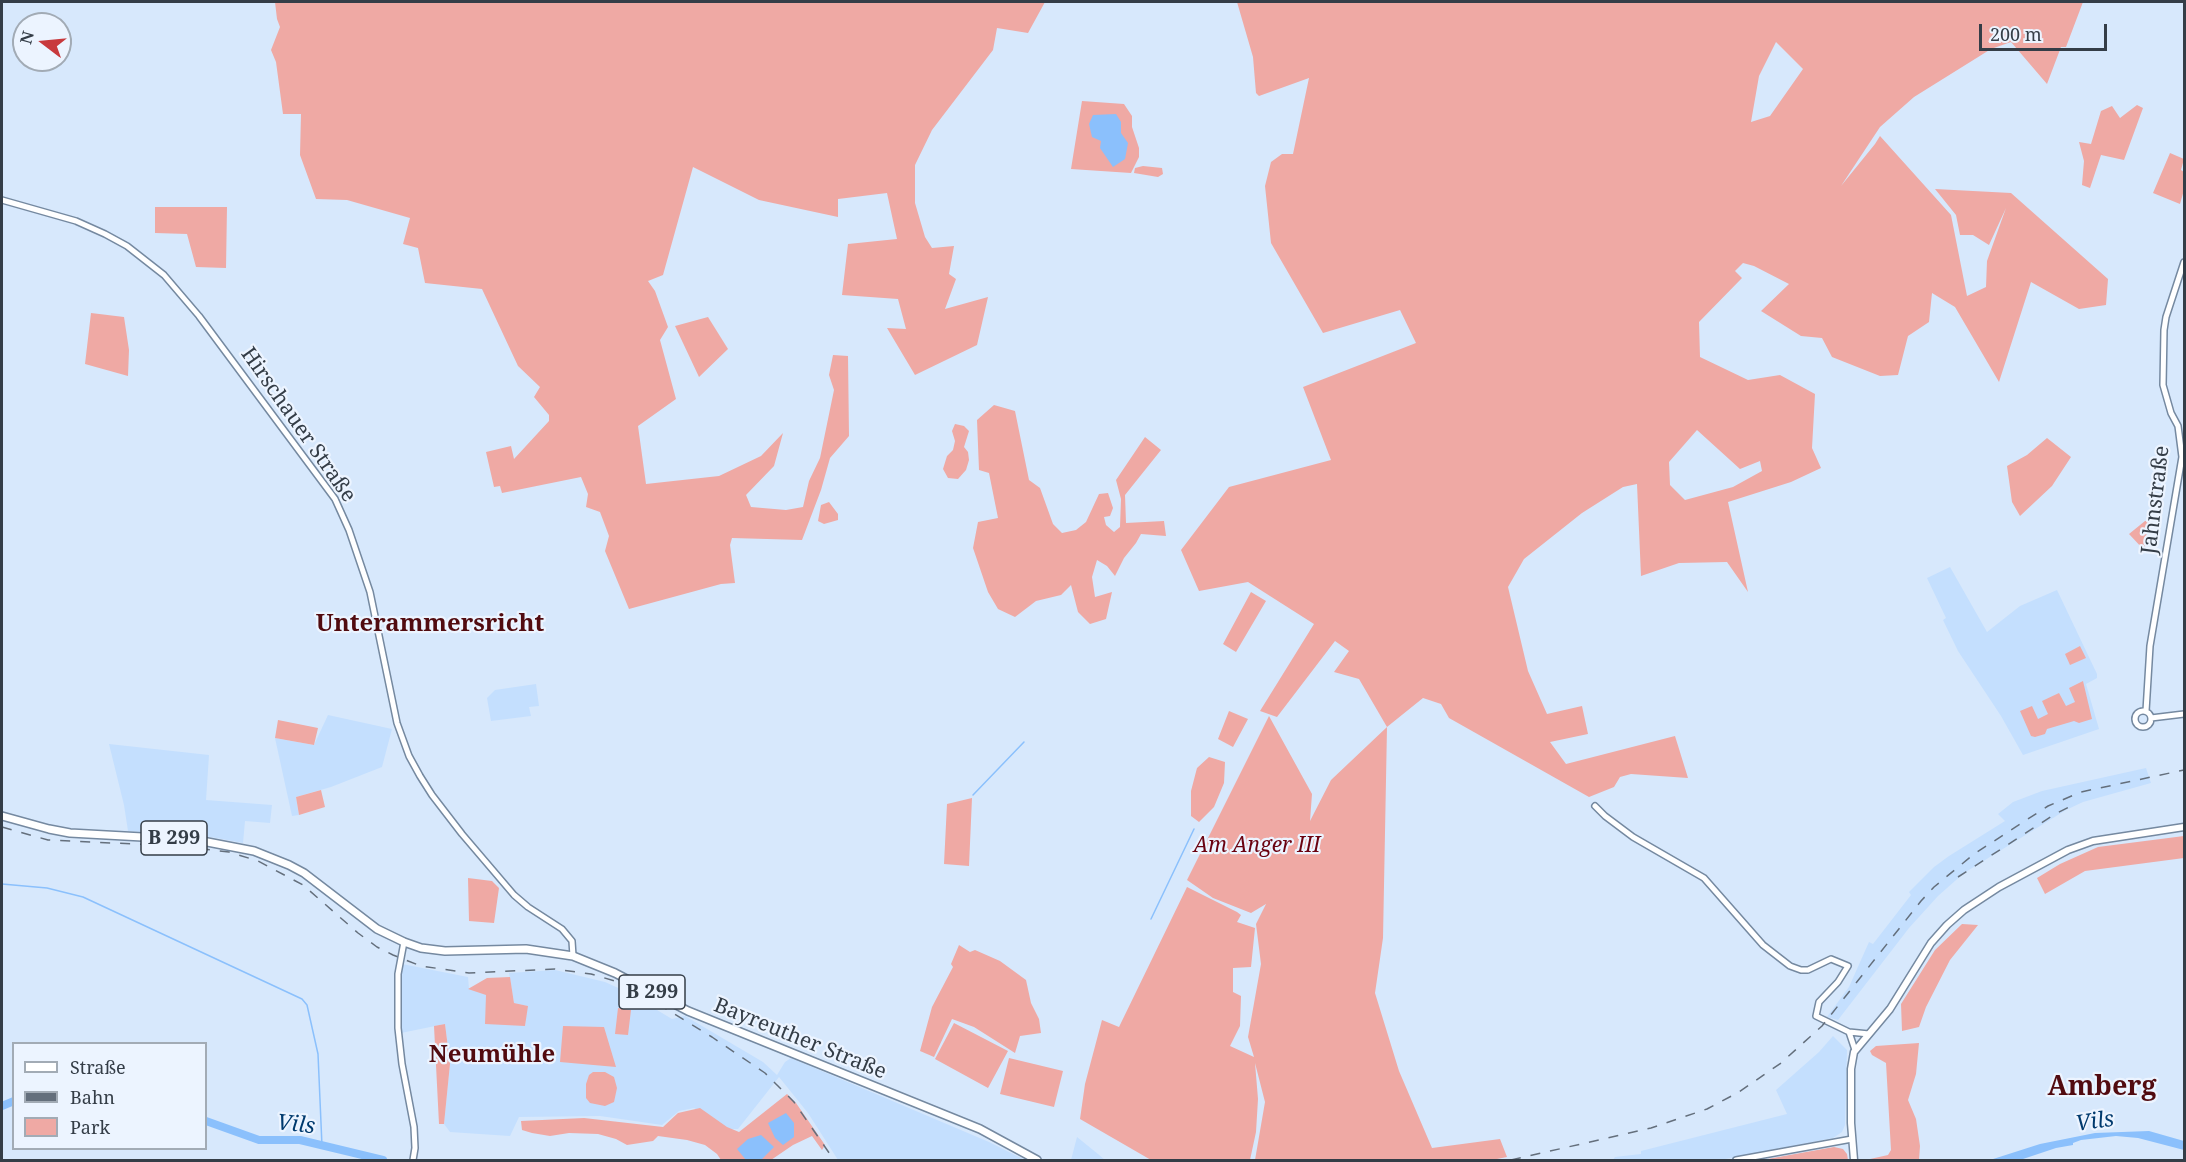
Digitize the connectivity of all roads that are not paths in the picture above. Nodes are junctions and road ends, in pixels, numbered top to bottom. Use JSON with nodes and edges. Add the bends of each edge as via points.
{"nodes":[{"id":1,"x":2,"y":200,"type":"edge"},
{"id":2,"x":2184,"y":262,"type":"edge"},
{"id":3,"x":2146,"y":711,"type":"junction"},
{"id":4,"x":2184,"y":714,"type":"edge"},
{"id":5,"x":2151,"y":718,"type":"junction"},
{"id":6,"x":1594,"y":806,"type":"dead end"},
{"id":7,"x":2,"y":816,"type":"edge"},
{"id":8,"x":2184,"y":827,"type":"edge"},
{"id":9,"x":404,"y":942,"type":"junction"},
{"id":10,"x":573,"y":956,"type":"junction"},
{"id":11,"x":1849,"y":1032,"type":"junction"},
{"id":12,"x":1869,"y":1034,"type":"junction"},
{"id":13,"x":1855,"y":1050,"type":"junction"},
{"id":14,"x":1852,"y":1139,"type":"junction"},
{"id":15,"x":413,"y":1158,"type":"edge"},
{"id":16,"x":1037,"y":1161,"type":"edge"},
{"id":17,"x":1736,"y":1161,"type":"edge"},
{"id":18,"x":1854,"y":1161,"type":"edge"}],
"edges":[{"from":1,"to":10,"type":"street","name":"Hirschauer Straße","via":[[76,221],[127,246],[164,275],[199,316],[335,499],[370,592],[398,723],[420,776],[514,896],[562,929],[572,941]]},
{"from":2,"to":3,"type":"street","name":"Jahnstraße","via":[[2166,317],[2163,386],[2178,426],[2182,457],[2150,646]]},
{"from":3,"to":5,"type":"street"},
{"from":3,"to":5,"type":"street","via":[[2137,714],[2138,724],[2146,726]]},
{"from":4,"to":5,"type":"street"},
{"from":6,"to":11,"type":"street","via":[[1633,837],[1704,878],[1763,945],[1790,966],[1808,970],[1831,959],[1848,966],[1819,1002],[1816,1016]]},
{"from":7,"to":9,"type":"main road","name":"Bayreuther Straße","number":"B 299","via":[[70,833],[197,840],[254,851],[306,874],[367,922]]},
{"from":8,"to":12,"type":"main road","via":[[2084,843],[1971,905],[1935,938],[1900,995]]},
{"from":9,"to":10,"type":"main road","name":"Bayreuther Straße","number":"B 299","via":[[445,951],[526,950]]},
{"from":9,"to":15,"type":"street","via":[[398,976],[398,1029],[414,1127]]},
{"from":10,"to":16,"type":"main road","name":"Bayreuther Straße","number":"B 299","via":[[709,1020],[980,1129]]},
{"from":11,"to":12,"type":"street"},
{"from":11,"to":13,"type":"street"},
{"from":12,"to":13,"type":"main road"},
{"from":13,"to":14,"type":"main road","via":[[1851,1069]]},
{"from":14,"to":17,"type":"street"},
{"from":14,"to":18,"type":"main road"}]}
